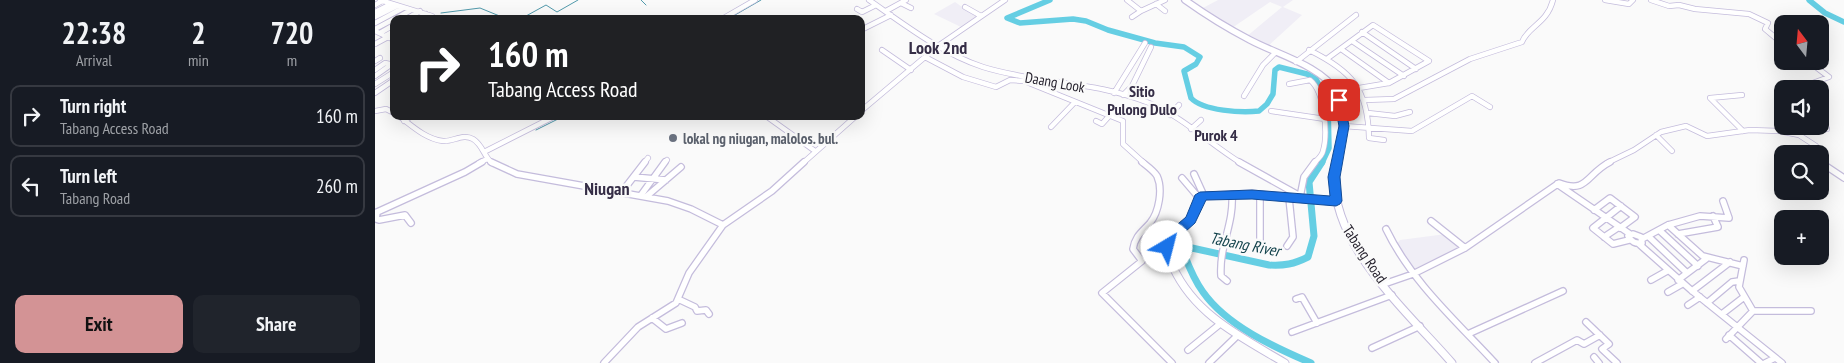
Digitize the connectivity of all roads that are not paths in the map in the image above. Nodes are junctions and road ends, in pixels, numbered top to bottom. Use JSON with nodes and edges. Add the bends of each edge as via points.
{"nodes":[{"id":1,"x":381,"y":0,"type":"edge"},
{"id":2,"x":755,"y":0,"type":"edge"},
{"id":3,"x":869,"y":0,"type":"edge"},
{"id":4,"x":906,"y":0,"type":"edge"},
{"id":5,"x":1005,"y":0,"type":"edge"},
{"id":6,"x":1127,"y":0,"type":"edge"},
{"id":7,"x":1165,"y":0,"type":"edge"},
{"id":8,"x":1185,"y":0,"type":"edge"},
{"id":9,"x":1553,"y":0,"type":"edge"},
{"id":10,"x":1605,"y":0,"type":"edge"},
{"id":11,"x":1633,"y":0,"type":"edge"},
{"id":12,"x":1651,"y":0,"type":"edge"},
{"id":13,"x":391,"y":2,"type":"edge"},
{"id":14,"x":901,"y":3,"type":"junction"},
{"id":15,"x":1156,"y":4,"type":"junction"},
{"id":16,"x":375,"y":5,"type":"edge"},
{"id":17,"x":877,"y":5,"type":"junction"},
{"id":18,"x":397,"y":6,"type":"junction"},
{"id":19,"x":965,"y":7,"type":"dead end"},
{"id":20,"x":404,"y":8,"type":"junction"},
{"id":21,"x":911,"y":8,"type":"dead end"},
{"id":22,"x":411,"y":10,"type":"junction"},
{"id":23,"x":857,"y":10,"type":"dead end"},
{"id":24,"x":420,"y":11,"type":"junction"},
{"id":25,"x":886,"y":11,"type":"junction"},
{"id":26,"x":1141,"y":11,"type":"junction"},
{"id":27,"x":1165,"y":11,"type":"dead end"},
{"id":28,"x":375,"y":12,"type":"edge"},
{"id":29,"x":390,"y":15,"type":"edge"},
{"id":30,"x":390,"y":15,"type":"edge"},
{"id":31,"x":402,"y":15,"type":"edge"},
{"id":32,"x":413,"y":15,"type":"edge"},
{"id":33,"x":426,"y":15,"type":"edge"},
{"id":34,"x":728,"y":15,"type":"edge"},
{"id":35,"x":891,"y":15,"type":"junction"},
{"id":36,"x":1356,"y":15,"type":"dead end"},
{"id":37,"x":981,"y":16,"type":"junction"},
{"id":38,"x":1132,"y":17,"type":"dead end"},
{"id":39,"x":375,"y":18,"type":"edge"},
{"id":40,"x":375,"y":23,"type":"edge"},
{"id":41,"x":390,"y":23,"type":"edge"},
{"id":42,"x":865,"y":28,"type":"edge"},
{"id":43,"x":1362,"y":32,"type":"junction"},
{"id":44,"x":380,"y":33,"type":"edge"},
{"id":45,"x":1774,"y":36,"type":"edge"},
{"id":46,"x":1351,"y":41,"type":"junction"},
{"id":47,"x":376,"y":42,"type":"edge"},
{"id":48,"x":1145,"y":44,"type":"dead end"},
{"id":49,"x":383,"y":46,"type":"dead end"},
{"id":50,"x":938,"y":46,"type":"junction"},
{"id":51,"x":1151,"y":47,"type":"dead end"},
{"id":52,"x":1341,"y":49,"type":"junction"},
{"id":53,"x":882,"y":50,"type":"dead end"},
{"id":54,"x":1309,"y":50,"type":"junction"},
{"id":55,"x":1275,"y":53,"type":"junction"},
{"id":56,"x":925,"y":57,"type":"junction"},
{"id":57,"x":380,"y":58,"type":"dead end"},
{"id":58,"x":1328,"y":58,"type":"junction"},
{"id":59,"x":375,"y":61,"type":"edge"},
{"id":60,"x":1296,"y":62,"type":"junction"},
{"id":61,"x":390,"y":63,"type":"edge"},
{"id":62,"x":390,"y":66,"type":"edge"},
{"id":63,"x":1416,"y":69,"type":"junction"},
{"id":64,"x":375,"y":70,"type":"edge"},
{"id":65,"x":911,"y":70,"type":"junction"},
{"id":66,"x":1821,"y":70,"type":"edge"},
{"id":67,"x":390,"y":74,"type":"edge"},
{"id":68,"x":375,"y":76,"type":"edge"},
{"id":69,"x":1404,"y":76,"type":"junction"},
{"id":70,"x":1026,"y":79,"type":"junction"},
{"id":71,"x":381,"y":80,"type":"junction"},
{"id":72,"x":1820,"y":80,"type":"edge"},
{"id":73,"x":1389,"y":83,"type":"junction"},
{"id":74,"x":375,"y":84,"type":"edge"},
{"id":75,"x":390,"y":84,"type":"edge"},
{"id":76,"x":1289,"y":84,"type":"dead end"},
{"id":77,"x":390,"y":85,"type":"edge"},
{"id":78,"x":1359,"y":88,"type":"junction"},
{"id":79,"x":375,"y":93,"type":"edge"},
{"id":80,"x":1114,"y":93,"type":"junction"},
{"id":81,"x":1123,"y":95,"type":"junction"},
{"id":82,"x":1742,"y":95,"type":"dead end"},
{"id":83,"x":1244,"y":96,"type":"dead end"},
{"id":84,"x":1365,"y":100,"type":"junction"},
{"id":85,"x":1075,"y":102,"type":"junction"},
{"id":86,"x":1179,"y":105,"type":"dead end"},
{"id":87,"x":1490,"y":107,"type":"dead end"},
{"id":88,"x":865,"y":108,"type":"edge"},
{"id":89,"x":375,"y":111,"type":"edge"},
{"id":90,"x":390,"y":111,"type":"edge"},
{"id":91,"x":1271,"y":111,"type":"dead end"},
{"id":92,"x":1410,"y":112,"type":"dead end"},
{"id":93,"x":1368,"y":113,"type":"junction"},
{"id":94,"x":1111,"y":114,"type":"junction"},
{"id":95,"x":1170,"y":115,"type":"junction"},
{"id":96,"x":1325,"y":119,"type":"junction"},
{"id":97,"x":547,"y":120,"type":"edge"},
{"id":98,"x":772,"y":120,"type":"edge"},
{"id":99,"x":851,"y":120,"type":"edge"},
{"id":100,"x":1201,"y":120,"type":"dead end"},
{"id":101,"x":404,"y":121,"type":"edge"},
{"id":102,"x":1096,"y":121,"type":"dead end"},
{"id":103,"x":1344,"y":126,"type":"junction"},
{"id":104,"x":1051,"y":127,"type":"dead end"},
{"id":105,"x":1369,"y":128,"type":"junction"},
{"id":106,"x":1191,"y":129,"type":"junction"},
{"id":107,"x":1743,"y":131,"type":"junction"},
{"id":108,"x":1774,"y":131,"type":"edge"},
{"id":109,"x":1656,"y":135,"type":"junction"},
{"id":110,"x":1796,"y":135,"type":"edge"},
{"id":111,"x":1384,"y":140,"type":"dead end"},
{"id":112,"x":1814,"y":145,"type":"edge"},
{"id":113,"x":815,"y":151,"type":"junction"},
{"id":114,"x":1672,"y":151,"type":"dead end"},
{"id":115,"x":484,"y":152,"type":"junction"},
{"id":116,"x":648,"y":158,"type":"dead end"},
{"id":117,"x":487,"y":159,"type":"junction"},
{"id":118,"x":667,"y":160,"type":"dead end"},
{"id":119,"x":681,"y":167,"type":"dead end"},
{"id":120,"x":1829,"y":168,"type":"edge"},
{"id":121,"x":1194,"y":174,"type":"dead end"},
{"id":122,"x":634,"y":177,"type":"junction"},
{"id":123,"x":653,"y":178,"type":"junction"},
{"id":124,"x":1182,"y":178,"type":"dead end"},
{"id":125,"x":1844,"y":178,"type":"edge"},
{"id":126,"x":666,"y":180,"type":"junction"},
{"id":127,"x":1556,"y":184,"type":"junction"},
{"id":128,"x":621,"y":193,"type":"junction"},
{"id":129,"x":1232,"y":194,"type":"junction"},
{"id":130,"x":1261,"y":195,"type":"junction"},
{"id":131,"x":644,"y":196,"type":"junction"},
{"id":132,"x":1202,"y":197,"type":"junction"},
{"id":133,"x":1300,"y":197,"type":"junction"},
{"id":134,"x":1289,"y":198,"type":"junction"},
{"id":135,"x":1336,"y":201,"type":"junction"},
{"id":136,"x":1723,"y":202,"type":"dead end"},
{"id":137,"x":1621,"y":206,"type":"junction"},
{"id":138,"x":1594,"y":210,"type":"junction"},
{"id":139,"x":376,"y":213,"type":"edge"},
{"id":140,"x":1713,"y":216,"type":"junction"},
{"id":141,"x":1606,"y":218,"type":"junction"},
{"id":142,"x":1431,"y":221,"type":"dead end"},
{"id":143,"x":411,"y":223,"type":"dead end"},
{"id":144,"x":723,"y":225,"type":"junction"},
{"id":145,"x":1668,"y":225,"type":"junction"},
{"id":146,"x":1619,"y":227,"type":"junction"},
{"id":147,"x":1386,"y":229,"type":"dead end"},
{"id":148,"x":1659,"y":230,"type":"junction"},
{"id":149,"x":1678,"y":234,"type":"junction"},
{"id":150,"x":1629,"y":237,"type":"junction"},
{"id":151,"x":1604,"y":238,"type":"junction"},
{"id":152,"x":1643,"y":240,"type":"junction"},
{"id":153,"x":1287,"y":246,"type":"dead end"},
{"id":154,"x":1465,"y":248,"type":"junction"},
{"id":155,"x":1261,"y":252,"type":"dead end"},
{"id":156,"x":1703,"y":256,"type":"junction"},
{"id":157,"x":1729,"y":262,"type":"junction"},
{"id":158,"x":1698,"y":266,"type":"junction"},
{"id":159,"x":1667,"y":271,"type":"junction"},
{"id":160,"x":1413,"y":274,"type":"junction"},
{"id":161,"x":1687,"y":274,"type":"junction"},
{"id":162,"x":1651,"y":280,"type":"dead end"},
{"id":163,"x":1227,"y":281,"type":"dead end"},
{"id":164,"x":1739,"y":281,"type":"junction"},
{"id":165,"x":1680,"y":282,"type":"junction"},
{"id":166,"x":1385,"y":284,"type":"junction"},
{"id":167,"x":1563,"y":291,"type":"dead end"},
{"id":168,"x":1692,"y":291,"type":"junction"},
{"id":169,"x":1667,"y":292,"type":"dead end"},
{"id":170,"x":1393,"y":295,"type":"junction"},
{"id":171,"x":1700,"y":297,"type":"junction"},
{"id":172,"x":1744,"y":297,"type":"junction"},
{"id":173,"x":678,"y":299,"type":"junction"},
{"id":174,"x":1296,"y":299,"type":"dead end"},
{"id":175,"x":1707,"y":303,"type":"junction"},
{"id":176,"x":1688,"y":305,"type":"dead end"},
{"id":177,"x":1811,"y":310,"type":"dead end"},
{"id":178,"x":1753,"y":311,"type":"junction"},
{"id":179,"x":709,"y":314,"type":"dead end"},
{"id":180,"x":1722,"y":314,"type":"junction"},
{"id":181,"x":652,"y":318,"type":"junction"},
{"id":182,"x":1586,"y":322,"type":"dead end"},
{"id":183,"x":683,"y":323,"type":"dead end"},
{"id":184,"x":1317,"y":323,"type":"junction"},
{"id":185,"x":1221,"y":324,"type":"junction"},
{"id":186,"x":1421,"y":325,"type":"junction"},
{"id":187,"x":1738,"y":326,"type":"junction"},
{"id":188,"x":1292,"y":332,"type":"dead end"},
{"id":189,"x":1468,"y":334,"type":"junction"},
{"id":190,"x":1238,"y":335,"type":"junction"},
{"id":191,"x":1600,"y":335,"type":"junction"},
{"id":192,"x":1372,"y":348,"type":"dead end"},
{"id":193,"x":1188,"y":350,"type":"dead end"},
{"id":194,"x":1593,"y":357,"type":"dead end"},
{"id":195,"x":1775,"y":358,"type":"junction"},
{"id":196,"x":604,"y":363,"type":"edge"},
{"id":197,"x":1173,"y":363,"type":"edge"},
{"id":198,"x":1209,"y":363,"type":"edge"},
{"id":199,"x":1285,"y":363,"type":"edge"},
{"id":200,"x":1452,"y":363,"type":"edge"},
{"id":201,"x":1495,"y":363,"type":"edge"},
{"id":202,"x":1535,"y":363,"type":"edge"},
{"id":203,"x":1599,"y":363,"type":"edge"},
{"id":204,"x":1617,"y":363,"type":"edge"},
{"id":205,"x":1761,"y":363,"type":"edge"},
{"id":206,"x":1765,"y":363,"type":"edge"},
{"id":207,"x":1782,"y":363,"type":"edge"}],
"edges":[{"from":1,"to":13,"type":"street"},
{"from":1,"to":16,"type":"street"},
{"from":2,"to":34,"type":"street"},
{"from":3,"to":17,"type":"street","name":"Daang Look"},
{"from":4,"to":14,"type":"street"},
{"from":5,"to":37,"type":"street"},
{"from":6,"to":26,"type":"street"},
{"from":7,"to":15,"type":"street"},
{"from":8,"to":55,"type":"main road","name":"Tabang Road","via":[[1226,29]]},
{"from":9,"to":84,"type":"street","via":[[1551,8],[1535,29],[1525,34],[1522,42],[1470,59],[1394,99]]},
{"from":10,"to":11,"type":"street","via":[[1629,4]]},
{"from":12,"to":45,"type":"street","via":[[1669,6],[1749,14],[1767,22],[1765,29]]},
{"from":13,"to":18,"type":"street"},
{"from":13,"to":28,"type":"street"},
{"from":14,"to":21,"type":"street"},
{"from":14,"to":25,"type":"street"},
{"from":15,"to":26,"type":"street"},
{"from":15,"to":27,"type":"street"},
{"from":17,"to":23,"type":"street","via":[[862,12]]},
{"from":17,"to":25,"type":"street","name":"Daang Look"},
{"from":18,"to":20,"type":"street"},
{"from":18,"to":39,"type":"street"},
{"from":19,"to":37,"type":"street"},
{"from":20,"to":22,"type":"street"},
{"from":20,"to":30,"type":"street"},
{"from":22,"to":24,"type":"street"},
{"from":22,"to":31,"type":"street"},
{"from":24,"to":32,"type":"street"},
{"from":24,"to":33,"type":"street"},
{"from":25,"to":35,"type":"street","name":"Daang Look"},
{"from":26,"to":38,"type":"street"},
{"from":29,"to":40,"type":"street"},
{"from":35,"to":42,"type":"street"},
{"from":35,"to":50,"type":"street","name":"Daang Look"},
{"from":36,"to":54,"type":"street"},
{"from":37,"to":50,"type":"street"},
{"from":41,"to":44,"type":"street"},
{"from":43,"to":46,"type":"street"},
{"from":43,"to":63,"type":"street"},
{"from":43,"to":63,"type":"street","via":[[1373,25],[1429,62]]},
{"from":44,"to":47,"type":"street"},
{"from":46,"to":52,"type":"street"},
{"from":46,"to":69,"type":"street"},
{"from":47,"to":49,"type":"street"},
{"from":48,"to":80,"type":"street"},
{"from":50,"to":56,"type":"street"},
{"from":50,"to":70,"type":"street","name":"Daang Look","via":[[969,63]]},
{"from":51,"to":81,"type":"street","via":[[1132,86]]},
{"from":52,"to":58,"type":"street"},
{"from":52,"to":73,"type":"street"},
{"from":53,"to":65,"type":"street"},
{"from":54,"to":58,"type":"street"},
{"from":54,"to":60,"type":"street"},
{"from":55,"to":60,"type":"main road","name":"Tabang Road"},
{"from":55,"to":83,"type":"street","via":[[1263,65]]},
{"from":56,"to":65,"type":"street"},
{"from":56,"to":70,"type":"street","via":[[963,77],[996,87],[1011,80]]},
{"from":57,"to":59,"type":"street"},
{"from":58,"to":78,"type":"street","via":[[1348,72]]},
{"from":60,"to":103,"type":"main road","name":"Tabang Road","via":[[1332,84]]},
{"from":61,"to":64,"type":"street","via":[[385,62]]},
{"from":62,"to":68,"type":"street"},
{"from":63,"to":69,"type":"street"},
{"from":65,"to":88,"type":"street"},
{"from":66,"to":72,"type":"street","via":[[1829,76]]},
{"from":67,"to":71,"type":"street"},
{"from":69,"to":73,"type":"street"},
{"from":70,"to":80,"type":"street","name":"Daang Look"},
{"from":70,"to":85,"type":"street"},
{"from":71,"to":74,"type":"street"},
{"from":71,"to":75,"type":"street"},
{"from":73,"to":78,"type":"street"},
{"from":76,"to":96,"type":"street","via":[[1313,82]]},
{"from":77,"to":79,"type":"street"},
{"from":78,"to":84,"type":"street"},
{"from":80,"to":81,"type":"street","name":"Daang Look"},
{"from":81,"to":95,"type":"street","name":"Daang Look","via":[[1150,103]]},
{"from":82,"to":107,"type":"street","via":[[1711,98]]},
{"from":84,"to":93,"type":"street"},
{"from":85,"to":94,"type":"street"},
{"from":85,"to":104,"type":"street"},
{"from":86,"to":95,"type":"street"},
{"from":87,"to":105,"type":"street","via":[[1472,96],[1416,129]]},
{"from":89,"to":90,"type":"street"},
{"from":91,"to":96,"type":"street"},
{"from":92,"to":93,"type":"street","via":[[1395,116]]},
{"from":93,"to":105,"type":"street"},
{"from":94,"to":102,"type":"street","via":[[1102,124]]},
{"from":94,"to":197,"type":"street","via":[[1123,121],[1123,144],[1159,180],[1155,216],[1135,235],[1133,249],[1141,257],[1140,263],[1102,293]]},
{"from":95,"to":106,"type":"street","name":"Daang Look"},
{"from":96,"to":133,"type":"street","via":[[1323,154],[1304,176]]},
{"from":97,"to":115,"type":"street"},
{"from":98,"to":113,"type":"street"},
{"from":99,"to":113,"type":"street"},
{"from":100,"to":106,"type":"street"},
{"from":101,"to":115,"type":"street","via":[[442,140],[472,138]]},
{"from":103,"to":105,"type":"street"},
{"from":103,"to":135,"type":"main road","name":"Tabang Road","via":[[1334,177]]},
{"from":105,"to":111,"type":"street","via":[[1370,139]]},
{"from":106,"to":133,"type":"street","name":"Daang Look","via":[[1255,173]]},
{"from":107,"to":108,"type":"street"},
{"from":107,"to":109,"type":"street","via":[[1705,136],[1686,126]]},
{"from":109,"to":114,"type":"street"},
{"from":109,"to":127,"type":"street","via":[[1602,166],[1579,187]]},
{"from":110,"to":112,"type":"street"},
{"from":113,"to":144,"type":"street","via":[[772,191]]},
{"from":115,"to":117,"type":"street"},
{"from":116,"to":122,"type":"street"},
{"from":117,"to":128,"type":"street","via":[[517,174]]},
{"from":117,"to":139,"type":"street"},
{"from":118,"to":123,"type":"street"},
{"from":119,"to":126,"type":"street"},
{"from":120,"to":125,"type":"street"},
{"from":121,"to":132,"type":"street"},
{"from":122,"to":123,"type":"street"},
{"from":122,"to":128,"type":"street"},
{"from":123,"to":126,"type":"street"},
{"from":123,"to":131,"type":"street"},
{"from":124,"to":132,"type":"street"},
{"from":126,"to":131,"type":"street"},
{"from":127,"to":138,"type":"street"},
{"from":127,"to":154,"type":"street"},
{"from":128,"to":131,"type":"street"},
{"from":129,"to":130,"type":"main road"},
{"from":129,"to":132,"type":"main road"},
{"from":129,"to":163,"type":"street","via":[[1233,212],[1220,258],[1221,276]]},
{"from":130,"to":134,"type":"main road"},
{"from":130,"to":155,"type":"street"},
{"from":131,"to":144,"type":"street","via":[[691,209]]},
{"from":132,"to":185,"type":"main road","via":[[1192,217],[1169,238],[1167,247],[1182,288]]},
{"from":133,"to":134,"type":"main road"},
{"from":133,"to":135,"type":"main road"},
{"from":134,"to":153,"type":"street","via":[[1293,237]]},
{"from":135,"to":166,"type":"main road","name":"Tabang Road","via":[[1351,238]]},
{"from":136,"to":140,"type":"street","via":[[1729,218]]},
{"from":137,"to":138,"type":"street","via":[[1610,198]]},
{"from":137,"to":141,"type":"street"},
{"from":137,"to":146,"type":"street","via":[[1635,217]]},
{"from":138,"to":141,"type":"street"},
{"from":139,"to":143,"type":"street","via":[[379,220],[405,215]]},
{"from":140,"to":145,"type":"street","via":[[1700,216]]},
{"from":140,"to":149,"type":"street","via":[[1719,227]]},
{"from":141,"to":146,"type":"street"},
{"from":141,"to":151,"type":"street","via":[[1593,228]]},
{"from":142,"to":154,"type":"street"},
{"from":144,"to":173,"type":"street","via":[[689,273]]},
{"from":145,"to":148,"type":"street"},
{"from":145,"to":149,"type":"street"},
{"from":146,"to":150,"type":"street"},
{"from":146,"to":151,"type":"street"},
{"from":147,"to":160,"type":"street"},
{"from":148,"to":152,"type":"street"},
{"from":148,"to":158,"type":"street"},
{"from":149,"to":156,"type":"street"},
{"from":150,"to":151,"type":"street","via":[[1613,244]]},
{"from":150,"to":152,"type":"street"},
{"from":150,"to":152,"type":"street","via":[[1637,235]]},
{"from":152,"to":159,"type":"street"},
{"from":152,"to":161,"type":"street"},
{"from":154,"to":160,"type":"street"},
{"from":156,"to":157,"type":"street"},
{"from":156,"to":158,"type":"street","via":[[1706,259]]},
{"from":157,"to":164,"type":"street","via":[[1744,263]]},
{"from":157,"to":168,"type":"street"},
{"from":158,"to":161,"type":"street"},
{"from":159,"to":162,"type":"street"},
{"from":159,"to":165,"type":"street"},
{"from":160,"to":166,"type":"street"},
{"from":160,"to":189,"type":"street"},
{"from":161,"to":165,"type":"street"},
{"from":164,"to":172,"type":"street"},
{"from":164,"to":175,"type":"street","via":[[1732,282]]},
{"from":165,"to":168,"type":"street"},
{"from":165,"to":169,"type":"street"},
{"from":166,"to":170,"type":"main road","name":"Tabang Road"},
{"from":167,"to":189,"type":"street"},
{"from":168,"to":171,"type":"street"},
{"from":170,"to":184,"type":"street"},
{"from":170,"to":186,"type":"main road","name":"Tabang Road"},
{"from":171,"to":175,"type":"street"},
{"from":171,"to":176,"type":"street"},
{"from":172,"to":178,"type":"street"},
{"from":172,"to":180,"type":"street"},
{"from":173,"to":179,"type":"street","via":[[697,311],[706,310]]},
{"from":173,"to":181,"type":"street"},
{"from":174,"to":184,"type":"street","via":[[1302,297]]},
{"from":175,"to":180,"type":"street"},
{"from":177,"to":178,"type":"street"},
{"from":178,"to":187,"type":"street"},
{"from":180,"to":187,"type":"street"},
{"from":181,"to":183,"type":"street","via":[[666,329]]},
{"from":181,"to":196,"type":"street","via":[[625,338]]},
{"from":182,"to":191,"type":"street"},
{"from":184,"to":188,"type":"street"},
{"from":185,"to":190,"type":"main road"},
{"from":185,"to":193,"type":"street"},
{"from":186,"to":192,"type":"street"},
{"from":186,"to":200,"type":"main road","name":"Tabang Road"},
{"from":187,"to":195,"type":"street"},
{"from":187,"to":205,"type":"street","via":[[1727,337]]},
{"from":189,"to":201,"type":"street"},
{"from":190,"to":198,"type":"street"},
{"from":190,"to":199,"type":"main road"},
{"from":191,"to":202,"type":"street","via":[[1584,344],[1577,340]]},
{"from":191,"to":204,"type":"street","via":[[1609,344],[1602,349]]},
{"from":194,"to":203,"type":"street"},
{"from":195,"to":206,"type":"street"},
{"from":195,"to":207,"type":"street"}]}
